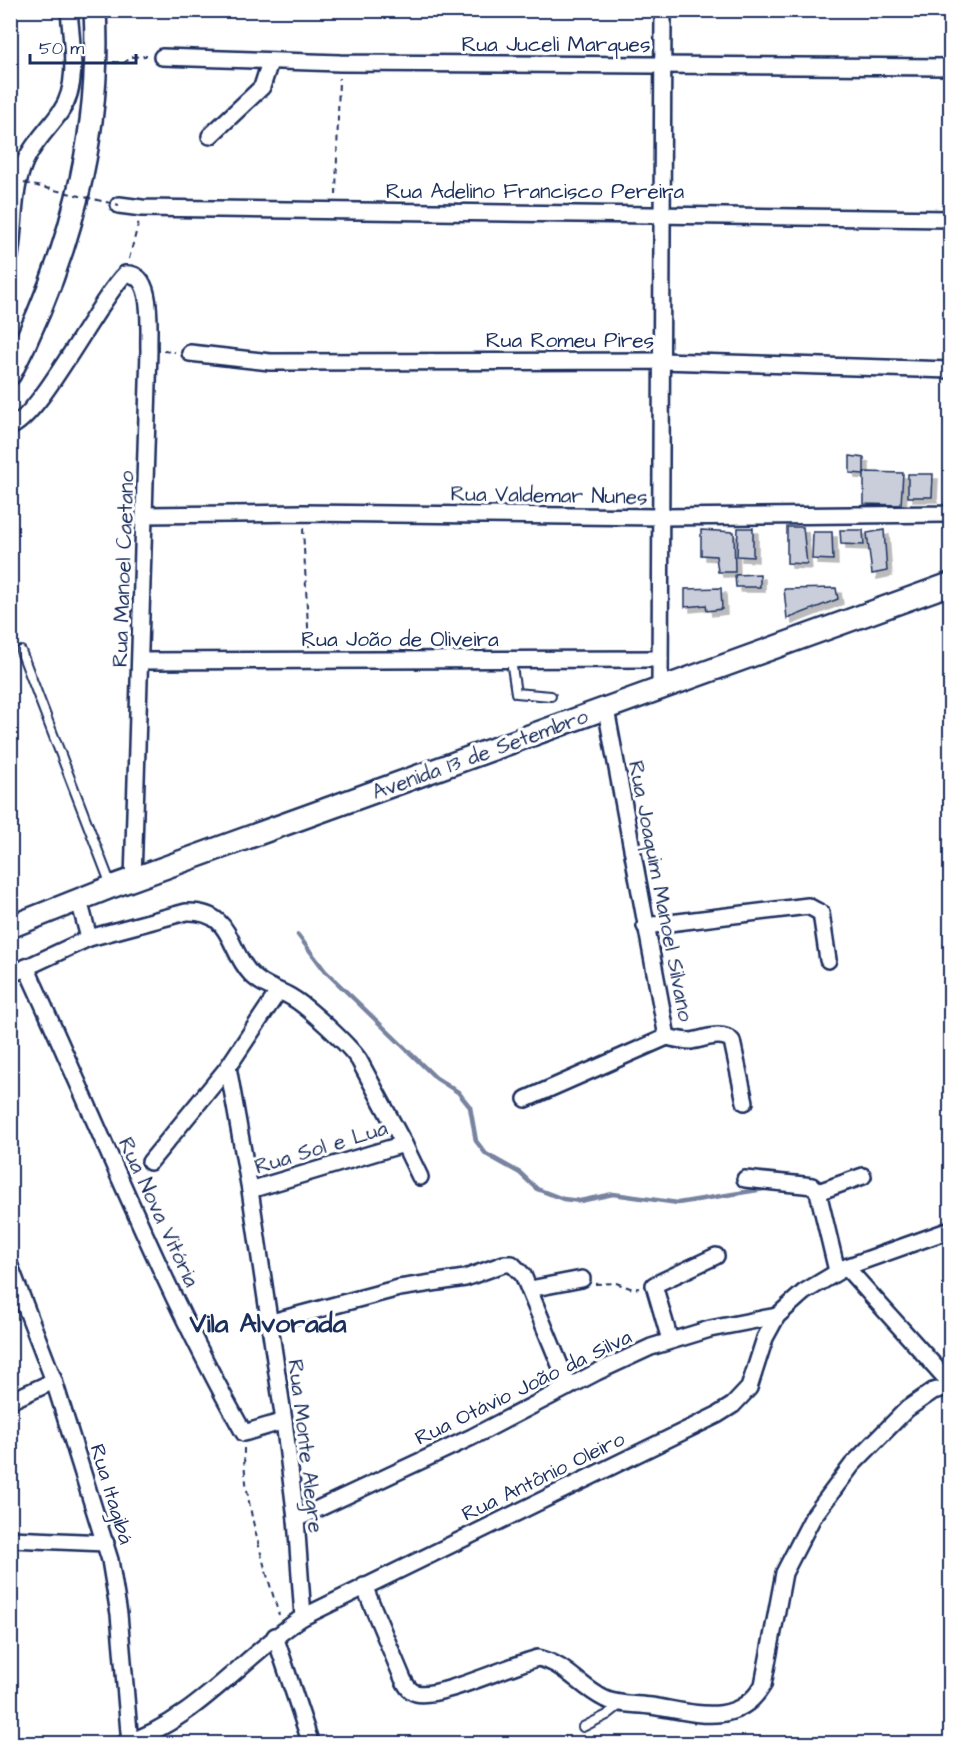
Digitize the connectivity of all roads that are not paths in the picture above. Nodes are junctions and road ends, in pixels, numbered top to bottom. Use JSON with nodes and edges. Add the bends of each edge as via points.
{"nodes":[{"id":1,"x":69,"y":10,"type":"edge"},
{"id":2,"x":94,"y":10,"type":"edge"},
{"id":3,"x":663,"y":10,"type":"edge"},
{"id":4,"x":162,"y":57,"type":"road end"},
{"id":5,"x":270,"y":62,"type":"junction"},
{"id":6,"x":663,"y":65,"type":"junction"},
{"id":7,"x":951,"y":67,"type":"edge"},
{"id":8,"x":210,"y":136,"type":"dead end"},
{"id":9,"x":18,"y":183,"type":"edge"},
{"id":10,"x":119,"y":205,"type":"road end"},
{"id":11,"x":662,"y":213,"type":"junction"},
{"id":12,"x":951,"y":219,"type":"edge"},
{"id":13,"x":12,"y":223,"type":"edge"},
{"id":14,"x":10,"y":256,"type":"edge"},
{"id":15,"x":190,"y":353,"type":"road end"},
{"id":16,"x":661,"y":361,"type":"junction"},
{"id":17,"x":951,"y":370,"type":"edge"},
{"id":18,"x":10,"y":374,"type":"edge"},
{"id":19,"x":10,"y":427,"type":"edge"},
{"id":20,"x":951,"y":511,"type":"edge"},
{"id":21,"x":146,"y":515,"type":"junction"},
{"id":22,"x":660,"y":517,"type":"junction"},
{"id":23,"x":951,"y":584,"type":"edge"},
{"id":24,"x":21,"y":651,"type":"dead end"},
{"id":25,"x":660,"y":659,"type":"junction"},
{"id":26,"x":511,"y":660,"type":"junction"},
{"id":27,"x":141,"y":662,"type":"junction"},
{"id":28,"x":660,"y":688,"type":"junction"},
{"id":29,"x":551,"y":696,"type":"dead end"},
{"id":30,"x":606,"y":709,"type":"junction"},
{"id":31,"x":133,"y":880,"type":"junction"},
{"id":32,"x":111,"y":887,"type":"junction"},
{"id":33,"x":79,"y":900,"type":"junction"},
{"id":34,"x":645,"y":926,"type":"junction"},
{"id":35,"x":10,"y":927,"type":"edge"},
{"id":36,"x":90,"y":938,"type":"junction"},
{"id":37,"x":828,"y":960,"type":"dead end"},
{"id":38,"x":26,"y":967,"type":"junction"},
{"id":39,"x":10,"y":975,"type":"edge"},
{"id":40,"x":278,"y":992,"type":"junction"},
{"id":41,"x":667,"y":1037,"type":"junction"},
{"id":42,"x":228,"y":1067,"type":"junction"},
{"id":43,"x":526,"y":1099,"type":"dead end"},
{"id":44,"x":745,"y":1102,"type":"dead end"},
{"id":45,"x":404,"y":1144,"type":"junction"},
{"id":46,"x":150,"y":1162,"type":"dead end"},
{"id":47,"x":863,"y":1176,"type":"dead end"},
{"id":48,"x":420,"y":1177,"type":"dead end"},
{"id":49,"x":745,"y":1179,"type":"dead end"},
{"id":50,"x":250,"y":1190,"type":"junction"},
{"id":51,"x":818,"y":1192,"type":"junction"},
{"id":52,"x":951,"y":1230,"type":"edge"},
{"id":53,"x":716,"y":1256,"type":"dead end"},
{"id":54,"x":10,"y":1266,"type":"edge"},
{"id":55,"x":842,"y":1269,"type":"junction"},
{"id":56,"x":582,"y":1279,"type":"road end"},
{"id":57,"x":530,"y":1288,"type":"junction"},
{"id":58,"x":777,"y":1316,"type":"junction"},
{"id":59,"x":268,"y":1323,"type":"junction"},
{"id":60,"x":670,"y":1340,"type":"junction"},
{"id":61,"x":54,"y":1381,"type":"junction"},
{"id":62,"x":951,"y":1385,"type":"edge"},
{"id":63,"x":569,"y":1387,"type":"junction"},
{"id":64,"x":10,"y":1401,"type":"edge"},
{"id":65,"x":285,"y":1420,"type":"junction"},
{"id":66,"x":296,"y":1519,"type":"junction"},
{"id":67,"x":10,"y":1539,"type":"edge"},
{"id":68,"x":106,"y":1543,"type":"junction"},
{"id":69,"x":364,"y":1586,"type":"junction"},
{"id":70,"x":303,"y":1617,"type":"junction"},
{"id":71,"x":279,"y":1633,"type":"junction"},
{"id":72,"x":622,"y":1703,"type":"junction"},
{"id":73,"x":583,"y":1727,"type":"dead end"},
{"id":74,"x":128,"y":1743,"type":"edge"},
{"id":75,"x":311,"y":1743,"type":"edge"}],
"edges":[{"from":1,"to":9,"type":"street","via":[[73,76],[63,109],[36,142]]},
{"from":2,"to":18,"type":"main road","via":[[96,61],[90,132],[75,204],[46,297]]},
{"from":3,"to":6,"type":"street"},
{"from":4,"to":5,"type":"street","name":"Rua Juceli Marques"},
{"from":5,"to":6,"type":"street","name":"Rua Juceli Marques"},
{"from":5,"to":8,"type":"street","via":[[262,87]]},
{"from":6,"to":7,"type":"street","name":"Rua Juceli Marques"},
{"from":6,"to":11,"type":"street"},
{"from":9,"to":13,"type":"street"},
{"from":10,"to":11,"type":"street","name":"Rua Adelino Francisco Pereira"},
{"from":11,"to":12,"type":"street","name":"Rua Adelino Francisco Pereira"},
{"from":11,"to":16,"type":"street"},
{"from":13,"to":14,"type":"street"},
{"from":15,"to":16,"type":"street","name":"Rua Romeu Pires","via":[[270,362]]},
{"from":16,"to":17,"type":"street","name":"Rua Romeu Pires"},
{"from":16,"to":22,"type":"street"},
{"from":19,"to":21,"type":"street","name":"Rua Manoel Caetano","via":[[28,414],[116,283],[131,273],[142,281],[146,291]]},
{"from":20,"to":22,"type":"street","name":"Rua Valdemar Nunes"},
{"from":21,"to":22,"type":"street","name":"Rua Valdemar Nunes"},
{"from":21,"to":27,"type":"street","name":"Rua Manoel Caetano"},
{"from":22,"to":25,"type":"street"},
{"from":23,"to":28,"type":"main road","name":"Avenida 13 de Setembro"},
{"from":24,"to":32,"type":"lane"},
{"from":25,"to":26,"type":"street","name":"Rua João de Oliveira"},
{"from":25,"to":28,"type":"street"},
{"from":26,"to":27,"type":"street","name":"Rua João de Oliveira"},
{"from":26,"to":29,"type":"lane","via":[[516,693]]},
{"from":27,"to":31,"type":"street","name":"Rua Manoel Caetano"},
{"from":28,"to":30,"type":"main road","name":"Avenida 13 de Setembro"},
{"from":30,"to":31,"type":"main road","name":"Avenida 13 de Setembro"},
{"from":30,"to":34,"type":"street","name":"Rua Joaquim Manoel Silvano"},
{"from":31,"to":32,"type":"main road","name":"Avenida 13 de Setembro"},
{"from":32,"to":33,"type":"main road","name":"Avenida 13 de Setembro"},
{"from":33,"to":35,"type":"main road","name":"Avenida 13 de Setembro"},
{"from":33,"to":36,"type":"street"},
{"from":34,"to":37,"type":"street","via":[[808,906],[821,913]]},
{"from":34,"to":41,"type":"street","name":"Rua Joaquim Manoel Silvano"},
{"from":36,"to":38,"type":"street"},
{"from":36,"to":40,"type":"street","name":"Rua Sol e Lua","via":[[199,911],[220,922],[252,976]]},
{"from":38,"to":39,"type":"street"},
{"from":38,"to":65,"type":"street","name":"Rua Nova Vitória","via":[[126,1194],[244,1433]]},
{"from":40,"to":42,"type":"street"},
{"from":40,"to":45,"type":"street","name":"Rua Sol e Lua","via":[[302,1005],[351,1048]]},
{"from":41,"to":43,"type":"street","name":"Rua Joaquim Manoel Silvano"},
{"from":41,"to":44,"type":"street","via":[[690,1041],[729,1037]]},
{"from":42,"to":46,"type":"street"},
{"from":42,"to":50,"type":"street","name":"Rua Monte Alegre"},
{"from":45,"to":48,"type":"street"},
{"from":45,"to":50,"type":"street","name":"Rua Sol e Lua"},
{"from":47,"to":51,"type":"street"},
{"from":49,"to":51,"type":"street","via":[[812,1186]]},
{"from":50,"to":59,"type":"street","name":"Rua Monte Alegre"},
{"from":51,"to":55,"type":"street"},
{"from":52,"to":55,"type":"street","name":"Rua Antônio Oleiro"},
{"from":53,"to":60,"type":"street","via":[[654,1285]]},
{"from":54,"to":61,"type":"street","name":"Rua Itagibá"},
{"from":55,"to":58,"type":"street","name":"Rua Antônio Oleiro","via":[[804,1292]]},
{"from":55,"to":62,"type":"street"},
{"from":56,"to":57,"type":"street"},
{"from":57,"to":59,"type":"street","via":[[518,1268],[504,1264],[465,1278],[399,1288]]},
{"from":57,"to":63,"type":"street"},
{"from":58,"to":60,"type":"street","name":"Rua Otávio João da Silva"},
{"from":58,"to":69,"type":"street","name":"Rua Antônio Oleiro","via":[[765,1338],[749,1388],[733,1405]]},
{"from":59,"to":65,"type":"street","name":"Rua Monte Alegre"},
{"from":60,"to":63,"type":"street","name":"Rua Otávio João da Silva"},
{"from":61,"to":64,"type":"street"},
{"from":61,"to":68,"type":"street","name":"Rua Itagibá"},
{"from":62,"to":72,"type":"street","via":[[933,1391],[907,1409],[852,1465],[813,1517],[784,1573],[763,1685],[756,1698],[731,1712],[705,1715]]},
{"from":63,"to":66,"type":"street","name":"Rua Otávio João da Silva"},
{"from":65,"to":66,"type":"street","name":"Rua Monte Alegre"},
{"from":66,"to":70,"type":"street","name":"Rua Monte Alegre"},
{"from":67,"to":68,"type":"street"},
{"from":68,"to":74,"type":"street","name":"Rua Itagibá","via":[[119,1614]]},
{"from":69,"to":70,"type":"street","name":"Rua Antônio Oleiro"},
{"from":69,"to":72,"type":"street","via":[[403,1679],[415,1693],[439,1691],[538,1658],[551,1661],[607,1700]]},
{"from":70,"to":71,"type":"street","name":"Rua Antônio Oleiro"},
{"from":71,"to":74,"type":"street","name":"Rua Antônio Oleiro","via":[[194,1706]]},
{"from":71,"to":75,"type":"street"},
{"from":72,"to":73,"type":"lane"}]}
